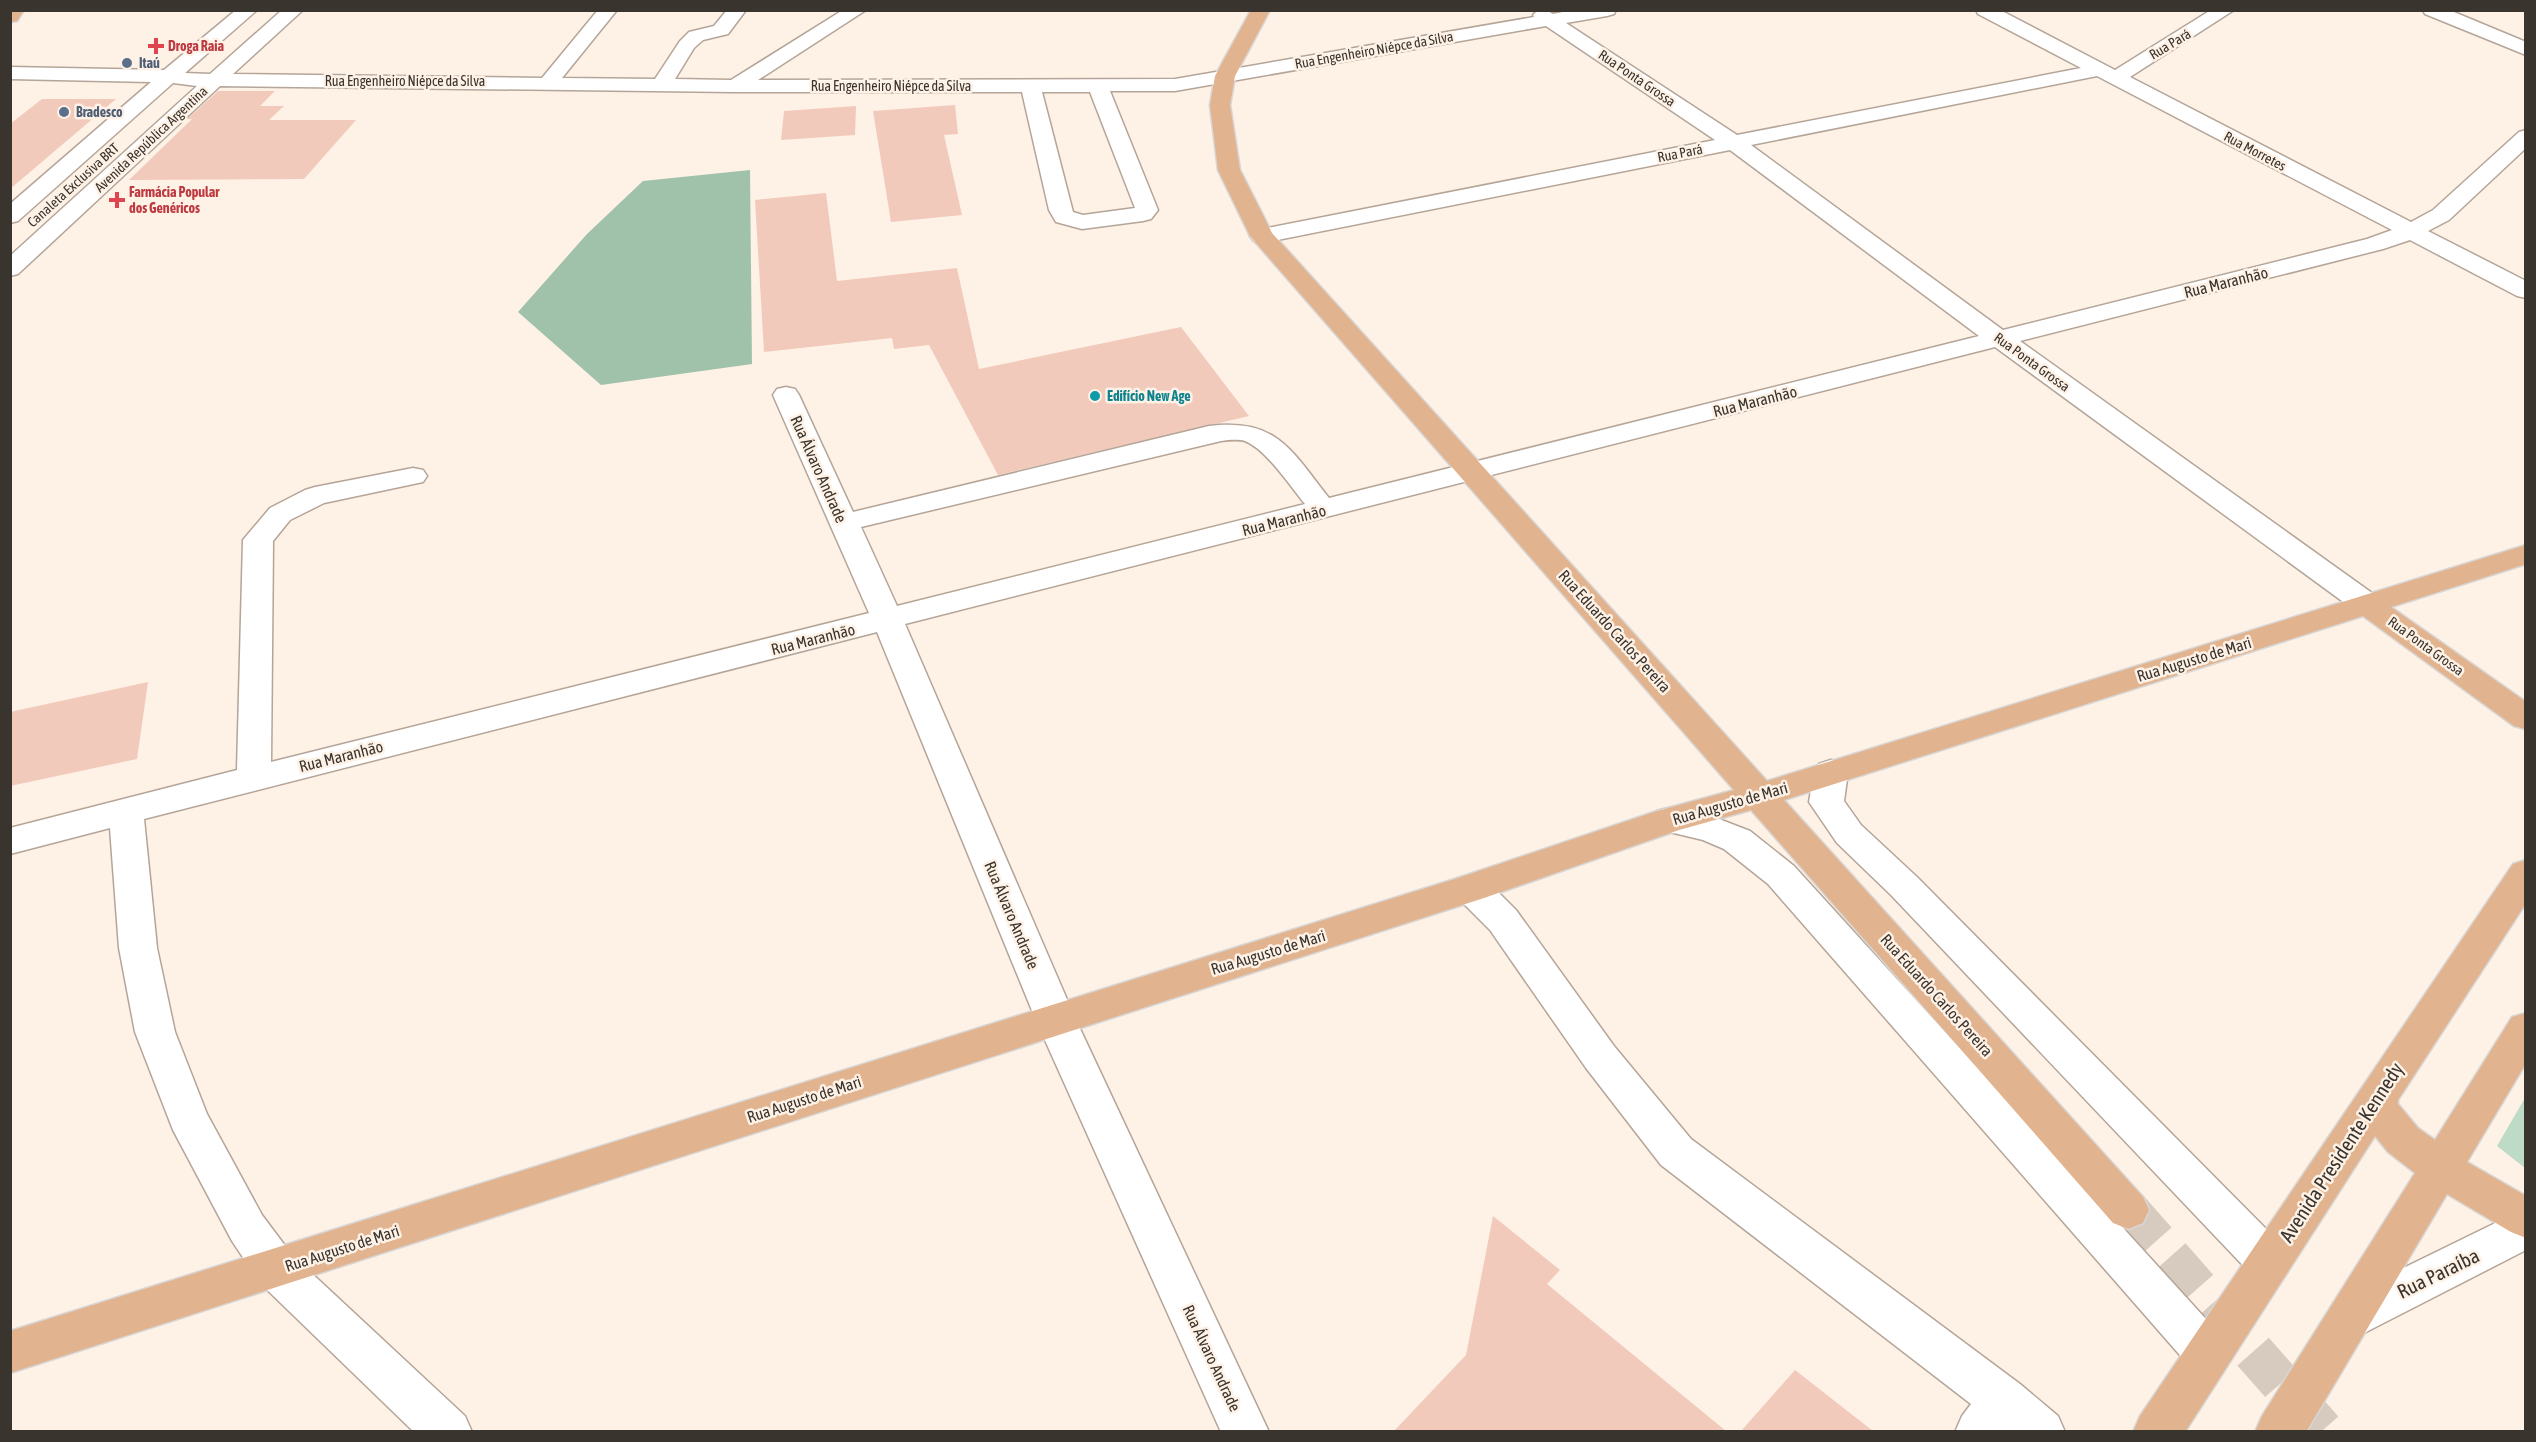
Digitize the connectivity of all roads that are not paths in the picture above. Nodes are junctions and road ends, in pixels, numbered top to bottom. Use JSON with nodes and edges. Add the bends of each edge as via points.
{"nodes":[{"id":1,"x":15,"y":10,"type":"edge"},
{"id":2,"x":271,"y":10,"type":"edge"},
{"id":3,"x":294,"y":10,"type":"edge"},
{"id":4,"x":608,"y":10,"type":"edge"},
{"id":5,"x":737,"y":10,"type":"edge"},
{"id":6,"x":856,"y":10,"type":"edge"},
{"id":7,"x":1261,"y":10,"type":"edge"},
{"id":8,"x":1607,"y":10,"type":"edge"},
{"id":9,"x":1985,"y":10,"type":"edge"},
{"id":10,"x":2225,"y":10,"type":"edge"},
{"id":11,"x":2432,"y":10,"type":"edge"},
{"id":12,"x":216,"y":14,"type":"dead end"},
{"id":13,"x":242,"y":15,"type":"edge"},
{"id":14,"x":1543,"y":15,"type":"edge"},
{"id":15,"x":10,"y":17,"type":"edge"},
{"id":16,"x":2526,"y":49,"type":"edge"},
{"id":17,"x":10,"y":73,"type":"edge"},
{"id":18,"x":2107,"y":74,"type":"junction"},
{"id":19,"x":169,"y":76,"type":"junction"},
{"id":20,"x":1225,"y":76,"type":"junction"},
{"id":21,"x":215,"y":80,"type":"junction"},
{"id":22,"x":548,"y":83,"type":"junction"},
{"id":23,"x":662,"y":84,"type":"junction"},
{"id":24,"x":734,"y":86,"type":"junction"},
{"id":25,"x":1031,"y":86,"type":"junction"},
{"id":26,"x":1098,"y":87,"type":"junction"},
{"id":27,"x":193,"y":89,"type":"junction"},
{"id":28,"x":170,"y":99,"type":"junction"},
{"id":29,"x":138,"y":103,"type":"junction"},
{"id":30,"x":2526,"y":136,"type":"edge"},
{"id":31,"x":1734,"y":142,"type":"junction"},
{"id":32,"x":10,"y":216,"type":"edge"},
{"id":33,"x":2410,"y":232,"type":"junction"},
{"id":34,"x":1262,"y":236,"type":"junction"},
{"id":35,"x":10,"y":241,"type":"edge"},
{"id":36,"x":10,"y":269,"type":"edge"},
{"id":37,"x":2526,"y":291,"type":"edge"},
{"id":38,"x":2000,"y":339,"type":"junction"},
{"id":39,"x":786,"y":395,"type":"dead end"},
{"id":40,"x":1474,"y":472,"type":"junction"},
{"id":41,"x":413,"y":476,"type":"dead end"},
{"id":42,"x":1324,"y":510,"type":"junction"},
{"id":43,"x":843,"y":523,"type":"junction"},
{"id":44,"x":2526,"y":555,"type":"edge"},
{"id":45,"x":2368,"y":605,"type":"junction"},
{"id":46,"x":888,"y":620,"type":"junction"},
{"id":47,"x":2526,"y":718,"type":"edge"},
{"id":48,"x":1831,"y":772,"type":"junction"},
{"id":49,"x":254,"y":778,"type":"junction"},
{"id":50,"x":1760,"y":795,"type":"junction"},
{"id":51,"x":126,"y":812,"type":"junction"},
{"id":52,"x":1669,"y":820,"type":"junction"},
{"id":53,"x":10,"y":841,"type":"edge"},
{"id":54,"x":2526,"y":873,"type":"edge"},
{"id":55,"x":1471,"y":888,"type":"junction"},
{"id":56,"x":1055,"y":1018,"type":"junction"},
{"id":57,"x":2526,"y":1028,"type":"edge"},
{"id":58,"x":2378,"y":1096,"type":"junction"},
{"id":59,"x":2440,"y":1168,"type":"junction"},
{"id":60,"x":2128,"y":1210,"type":"tunnel mouth"},
{"id":61,"x":2526,"y":1219,"type":"edge"},
{"id":62,"x":2526,"y":1227,"type":"edge"},
{"id":63,"x":2269,"y":1262,"type":"junction"},
{"id":64,"x":276,"y":1269,"type":"junction"},
{"id":65,"x":2349,"y":1317,"type":"junction"},
{"id":66,"x":10,"y":1352,"type":"edge"},
{"id":67,"x":2208,"y":1354,"type":"junction"},
{"id":68,"x":1990,"y":1415,"type":"edge"},
{"id":69,"x":448,"y":1431,"type":"edge"},
{"id":70,"x":1245,"y":1431,"type":"edge"},
{"id":71,"x":2041,"y":1431,"type":"edge"},
{"id":72,"x":2157,"y":1431,"type":"edge"},
{"id":73,"x":2279,"y":1431,"type":"edge"}],
"edges":[{"from":1,"to":15,"type":"main road"},
{"from":2,"to":27,"type":"street","name":"Canaleta Exclusiva BRT"},
{"from":3,"to":21,"type":"street","name":"Avenida República Argentina"},
{"from":4,"to":22,"type":"street"},
{"from":5,"to":23,"type":"street","via":[[721,30],[696,36]]},
{"from":6,"to":24,"type":"street"},
{"from":7,"to":20,"type":"main road","name":"Rua Eduardo Carlos Pereira"},
{"from":8,"to":14,"type":"street","name":"Rua Engenheiro Niépce da Silva"},
{"from":9,"to":18,"type":"street","name":"Rua Morretes"},
{"from":10,"to":18,"type":"street","name":"Rua Pará"},
{"from":11,"to":16,"type":"street"},
{"from":12,"to":13,"type":"street"},
{"from":13,"to":19,"type":"street"},
{"from":14,"to":20,"type":"street","name":"Rua Engenheiro Niépce da Silva"},
{"from":14,"to":31,"type":"street","name":"Rua Ponta Grossa"},
{"from":17,"to":19,"type":"street"},
{"from":18,"to":31,"type":"street","name":"Rua Pará"},
{"from":18,"to":33,"type":"street","name":"Rua Morretes"},
{"from":19,"to":27,"type":"street"},
{"from":19,"to":29,"type":"street"},
{"from":20,"to":26,"type":"street","name":"Rua Engenheiro Niépce da Silva","via":[[1186,84]]},
{"from":20,"to":34,"type":"main road","name":"Rua Eduardo Carlos Pereira","via":[[1220,105],[1229,170]]},
{"from":21,"to":22,"type":"street","name":"Rua Engenheiro Niépce da Silva"},
{"from":21,"to":27,"type":"street","name":"Avenida República Argentina"},
{"from":22,"to":23,"type":"street","name":"Rua Engenheiro Niépce da Silva"},
{"from":23,"to":24,"type":"street","name":"Rua Engenheiro Niépce da Silva"},
{"from":24,"to":25,"type":"street","name":"Rua Engenheiro Niépce da Silva"},
{"from":25,"to":26,"type":"street","name":"Rua Engenheiro Niépce da Silva"},
{"from":25,"to":26,"type":"street","via":[[1060,210],[1064,217],[1082,222],[1143,214],[1147,210]]},
{"from":27,"to":28,"type":"street","name":"Canaleta Exclusiva BRT"},
{"from":27,"to":36,"type":"street","name":"Avenida República Argentina"},
{"from":28,"to":29,"type":"street"},
{"from":28,"to":35,"type":"street","name":"Canaleta Exclusiva BRT"},
{"from":29,"to":32,"type":"street"},
{"from":30,"to":33,"type":"street","name":"Rua Maranhão","via":[[2440,215]]},
{"from":31,"to":34,"type":"street","name":"Rua Pará"},
{"from":31,"to":38,"type":"street","name":"Rua Ponta Grossa"},
{"from":33,"to":37,"type":"street","name":"Rua Morretes"},
{"from":33,"to":38,"type":"street","name":"Rua Maranhão","via":[[2353,250]]},
{"from":34,"to":40,"type":"main road","name":"Rua Eduardo Carlos Pereira"},
{"from":38,"to":40,"type":"street","name":"Rua Maranhão"},
{"from":38,"to":45,"type":"street","name":"Rua Ponta Grossa"},
{"from":39,"to":43,"type":"street","name":"Rua Álvaro Andrade"},
{"from":40,"to":42,"type":"street","name":"Rua Maranhão"},
{"from":40,"to":50,"type":"main road","name":"Rua Eduardo Carlos Pereira"},
{"from":41,"to":49,"type":"street","via":[[315,496],[280,514],[258,540]]},
{"from":42,"to":43,"type":"street","via":[[1259,437],[1237,431],[1209,434]]},
{"from":42,"to":46,"type":"street","name":"Rua Maranhão"},
{"from":43,"to":46,"type":"street","name":"Rua Álvaro Andrade"},
{"from":44,"to":45,"type":"main road","name":"Rua Augusto de Mari"},
{"from":45,"to":47,"type":"main road","name":"Rua Ponta Grossa"},
{"from":45,"to":48,"type":"main road","name":"Rua Augusto de Mari"},
{"from":46,"to":49,"type":"street","name":"Rua Maranhão"},
{"from":46,"to":56,"type":"street","name":"Rua Álvaro Andrade"},
{"from":48,"to":50,"type":"main road","name":"Rua Augusto de Mari"},
{"from":48,"to":63,"type":"street","via":[[1826,802],[1849,834]]},
{"from":49,"to":51,"type":"street","name":"Rua Maranhão"},
{"from":50,"to":52,"type":"main road","name":"Rua Augusto de Mari"},
{"from":50,"to":60,"type":"main road","name":"Rua Eduardo Carlos Pereira"},
{"from":51,"to":53,"type":"street","name":"Rua Maranhão"},
{"from":51,"to":64,"type":"street","via":[[138,948],[155,1032],[188,1118],[247,1228]]},
{"from":52,"to":55,"type":"main road","name":"Rua Augusto de Mari"},
{"from":52,"to":67,"type":"street","via":[[1711,829],[1737,840],[1781,875]]},
{"from":54,"to":58,"type":"main road","name":"Avenida Presidente Kennedy"},
{"from":55,"to":56,"type":"main road","name":"Rua Augusto de Mari"},
{"from":55,"to":68,"type":"street","via":[[1503,920],[1600,1057],[1676,1152]]},
{"from":56,"to":64,"type":"main road","name":"Rua Augusto de Mari"},
{"from":56,"to":70,"type":"street","name":"Rua Álvaro Andrade"},
{"from":57,"to":59,"type":"main road"},
{"from":58,"to":59,"type":"main road","via":[[2378,1109],[2403,1140]]},
{"from":58,"to":63,"type":"main road","name":"Avenida Presidente Kennedy"},
{"from":59,"to":61,"type":"main road"},
{"from":59,"to":65,"type":"main road"},
{"from":62,"to":65,"type":"street","name":"Rua Paraíba"},
{"from":63,"to":67,"type":"main road","name":"Avenida Presidente Kennedy"},
{"from":64,"to":66,"type":"main road","name":"Rua Augusto de Mari"},
{"from":64,"to":69,"type":"street"},
{"from":65,"to":73,"type":"main road"},
{"from":67,"to":72,"type":"main road","name":"Avenida Presidente Kennedy"},
{"from":68,"to":71,"type":"street"}]}
